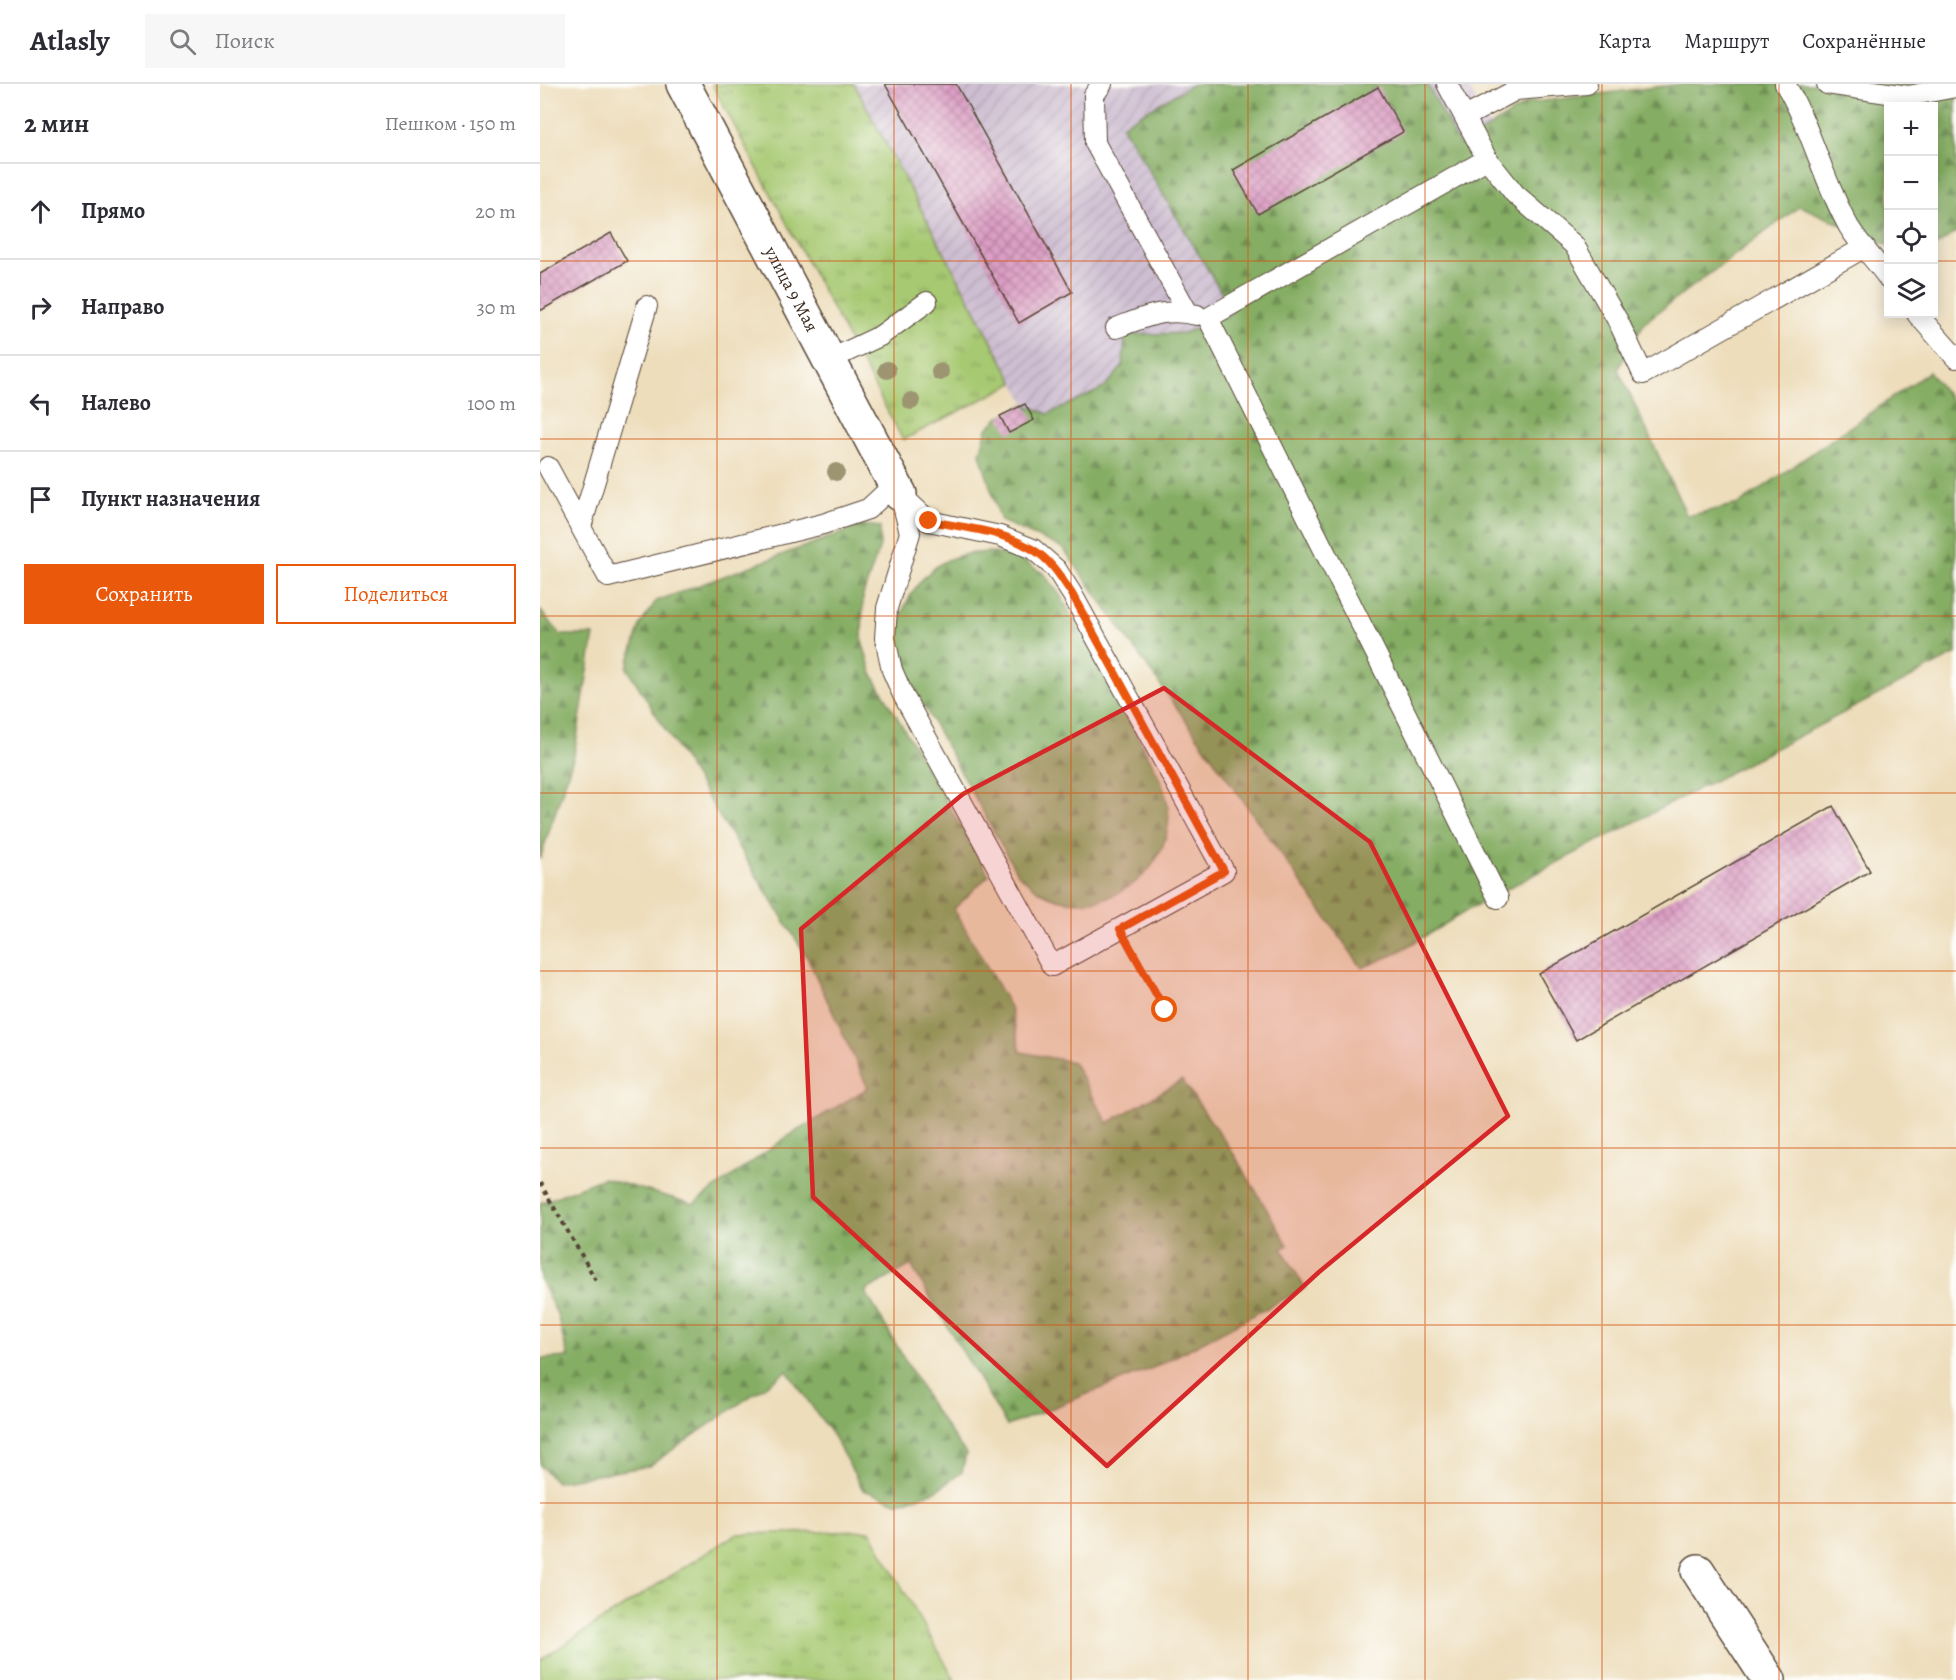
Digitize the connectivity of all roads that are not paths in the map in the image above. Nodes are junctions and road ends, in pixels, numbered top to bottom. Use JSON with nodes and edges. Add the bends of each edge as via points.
{"nodes":[{"id":1,"x":683,"y":84,"type":"edge"},
{"id":2,"x":1102,"y":84,"type":"edge"},
{"id":3,"x":1447,"y":84,"type":"edge"},
{"id":4,"x":1587,"y":84,"type":"edge"},
{"id":5,"x":1785,"y":84,"type":"edge"},
{"id":6,"x":1827,"y":84,"type":"edge"},
{"id":7,"x":1520,"y":87,"type":"edge"},
{"id":8,"x":1956,"y":87,"type":"edge"},
{"id":9,"x":1465,"y":117,"type":"junction"},
{"id":10,"x":1487,"y":159,"type":"junction"},
{"id":11,"x":1865,"y":247,"type":"junction"},
{"id":12,"x":1884,"y":273,"type":"edge"},
{"id":13,"x":927,"y":302,"type":"dead end"},
{"id":14,"x":647,"y":306,"type":"dead end"},
{"id":15,"x":1188,"y":313,"type":"junction"},
{"id":16,"x":1208,"y":318,"type":"junction"},
{"id":17,"x":1921,"y":318,"type":"edge"},
{"id":18,"x":1116,"y":328,"type":"dead end"},
{"id":19,"x":1956,"y":358,"type":"edge"},
{"id":20,"x":830,"y":360,"type":"junction"},
{"id":21,"x":548,"y":467,"type":"dead end"},
{"id":22,"x":898,"y":489,"type":"junction"},
{"id":23,"x":580,"y":527,"type":"junction"},
{"id":24,"x":1498,"y":898,"type":"dead end"},
{"id":25,"x":1698,"y":1571,"type":"dead end"},
{"id":26,"x":1769,"y":1680,"type":"edge"}],
"edges":[{"from":1,"to":20,"type":"street","name":"улица 9 Мая"},
{"from":2,"to":15,"type":"lane","via":[[1094,95],[1095,143]]},
{"from":3,"to":9,"type":"lane"},
{"from":4,"to":7,"type":"lane"},
{"from":5,"to":11,"type":"lane","via":[[1850,227]]},
{"from":6,"to":8,"type":"lane","via":[[1908,96]]},
{"from":7,"to":9,"type":"lane"},
{"from":9,"to":10,"type":"lane"},
{"from":10,"to":11,"type":"lane","via":[[1515,194],[1574,245],[1643,374]]},
{"from":10,"to":16,"type":"lane"},
{"from":11,"to":12,"type":"lane"},
{"from":13,"to":20,"type":"lane","via":[[880,336]]},
{"from":14,"to":23,"type":"lane"},
{"from":15,"to":16,"type":"lane"},
{"from":15,"to":18,"type":"lane","via":[[1159,312]]},
{"from":16,"to":24,"type":"lane"},
{"from":17,"to":19,"type":"lane"},
{"from":20,"to":22,"type":"street","name":"улица 9 Мая"},
{"from":21,"to":23,"type":"lane"},
{"from":22,"to":22,"type":"lane","via":[[929,521],[1000,536],[1033,549],[1056,569],[1224,871],[1052,966],[892,670],[885,638],[887,608],[909,533]]},
{"from":22,"to":23,"type":"lane","via":[[868,509],[823,524],[608,577]]},
{"from":25,"to":26,"type":"street"}]}
